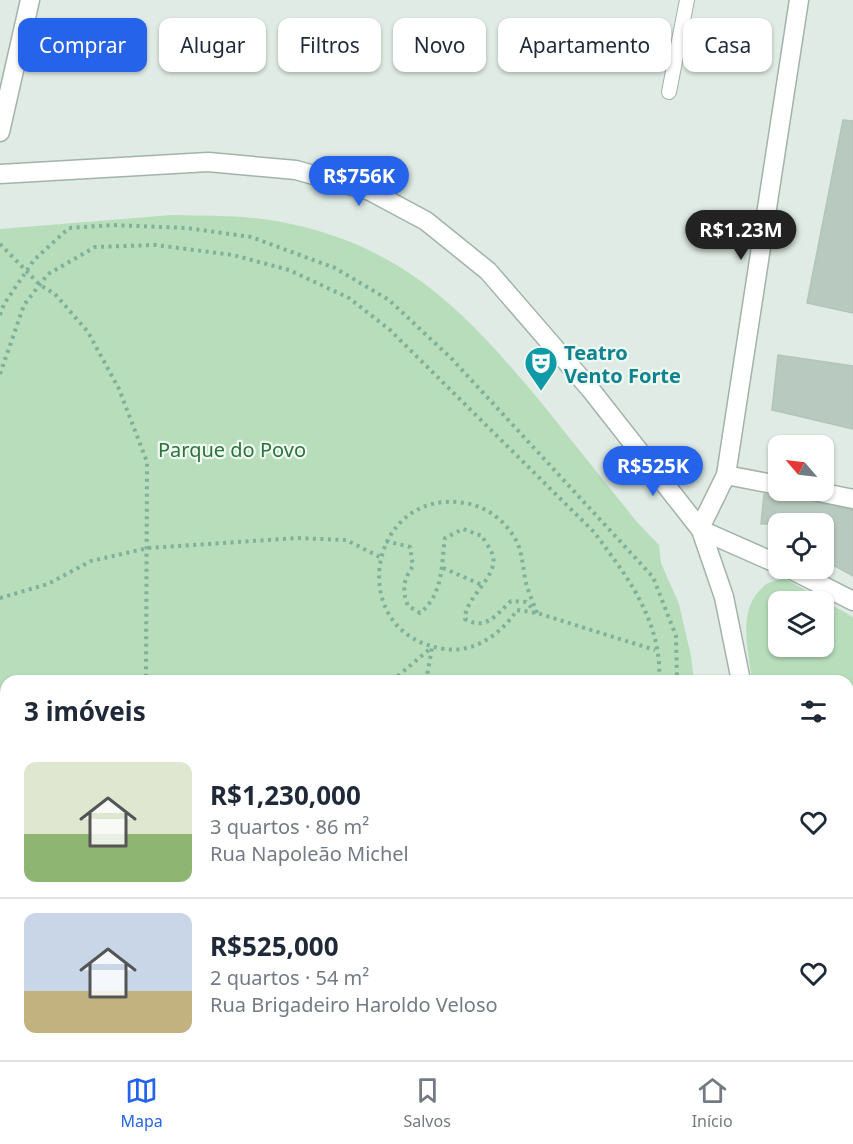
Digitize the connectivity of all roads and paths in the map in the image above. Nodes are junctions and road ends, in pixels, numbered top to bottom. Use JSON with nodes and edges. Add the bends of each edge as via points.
{"nodes":[{"id":1,"x":30,"y":0,"type":"edge"},
{"id":2,"x":687,"y":0,"type":"edge"},
{"id":3,"x":799,"y":0,"type":"edge"},
{"id":4,"x":669,"y":92,"type":"dead end"},
{"id":5,"x":0,"y":132,"type":"edge"},
{"id":6,"x":0,"y":174,"type":"edge"},
{"id":7,"x":0,"y":244,"type":"edge"},
{"id":8,"x":27,"y":270,"type":"junction"},
{"id":9,"x":40,"y":285,"type":"junction"},
{"id":10,"x":0,"y":315,"type":"edge"},
{"id":11,"x":0,"y":374,"type":"edge"},
{"id":12,"x":726,"y":475,"type":"junction"},
{"id":13,"x":768,"y":483,"type":"edge"},
{"id":14,"x":834,"y":495,"type":"edge"},
{"id":15,"x":853,"y":499,"type":"edge"},
{"id":16,"x":701,"y":529,"type":"junction"},
{"id":17,"x":386,"y":541,"type":"junction"},
{"id":18,"x":148,"y":548,"type":"junction"},
{"id":19,"x":380,"y":557,"type":"junction"},
{"id":20,"x":768,"y":559,"type":"edge"},
{"id":21,"x":443,"y":568,"type":"junction"},
{"id":22,"x":810,"y":579,"type":"edge"},
{"id":23,"x":482,"y":585,"type":"junction"},
{"id":24,"x":0,"y":598,"type":"edge"},
{"id":25,"x":853,"y":601,"type":"edge"},
{"id":26,"x":537,"y":613,"type":"junction"},
{"id":27,"x":432,"y":647,"type":"junction"},
{"id":28,"x":656,"y":650,"type":"junction"},
{"id":29,"x":146,"y":675,"type":"edge"},
{"id":30,"x":399,"y":675,"type":"edge"},
{"id":31,"x":427,"y":675,"type":"edge"},
{"id":32,"x":660,"y":675,"type":"edge"},
{"id":33,"x":677,"y":675,"type":"edge"},
{"id":34,"x":740,"y":675,"type":"edge"}],
"edges":[{"from":1,"to":5,"type":"street"},
{"from":2,"to":4,"type":"lane"},
{"from":3,"to":12,"type":"street"},
{"from":6,"to":16,"type":"street","via":[[208,162],[296,170],[370,191],[426,221],[488,271],[591,390]]},
{"from":7,"to":8,"type":"path"},
{"from":8,"to":9,"type":"path"},
{"from":8,"to":10,"type":"path"},
{"from":8,"to":33,"type":"path","via":[[69,228],[187,228],[251,237],[335,268],[389,300],[452,359],[653,577],[676,636]]},
{"from":9,"to":11,"type":"path","via":[[24,305]]},
{"from":9,"to":18,"type":"path","via":[[54,294],[88,332],[119,389],[147,462]]},
{"from":9,"to":28,"type":"path","via":[[48,274],[95,247],[156,245],[233,255],[289,270],[349,298],[390,330],[594,532],[648,613]]},
{"from":12,"to":13,"type":"street"},
{"from":12,"to":16,"type":"street"},
{"from":14,"to":15,"type":"street"},
{"from":16,"to":20,"type":"street"},
{"from":16,"to":34,"type":"street","via":[[724,597]]},
{"from":17,"to":19,"type":"path"},
{"from":17,"to":21,"type":"path","via":[[410,547],[413,566],[406,575],[403,592],[408,606],[420,613],[436,596]]},
{"from":17,"to":26,"type":"path","via":[[408,516],[438,503],[454,502],[486,510],[500,519],[519,546]]},
{"from":18,"to":19,"type":"path","via":[[346,540]]},
{"from":18,"to":24,"type":"path","via":[[91,561],[48,584]]},
{"from":18,"to":29,"type":"path"},
{"from":19,"to":27,"type":"path","via":[[379,590],[392,620],[417,641]]},
{"from":21,"to":23,"type":"path"},
{"from":21,"to":23,"type":"path","via":[[445,537],[463,529],[482,536],[493,555],[493,564]]},
{"from":22,"to":25,"type":"street"},
{"from":23,"to":26,"type":"path","via":[[465,609],[465,619],[475,625],[489,623],[511,601],[526,602]]},
{"from":26,"to":27,"type":"path","via":[[517,610],[507,624],[481,644],[448,650]]},
{"from":26,"to":28,"type":"path"},
{"from":27,"to":30,"type":"path"},
{"from":27,"to":31,"type":"path"},
{"from":28,"to":32,"type":"path"}]}
